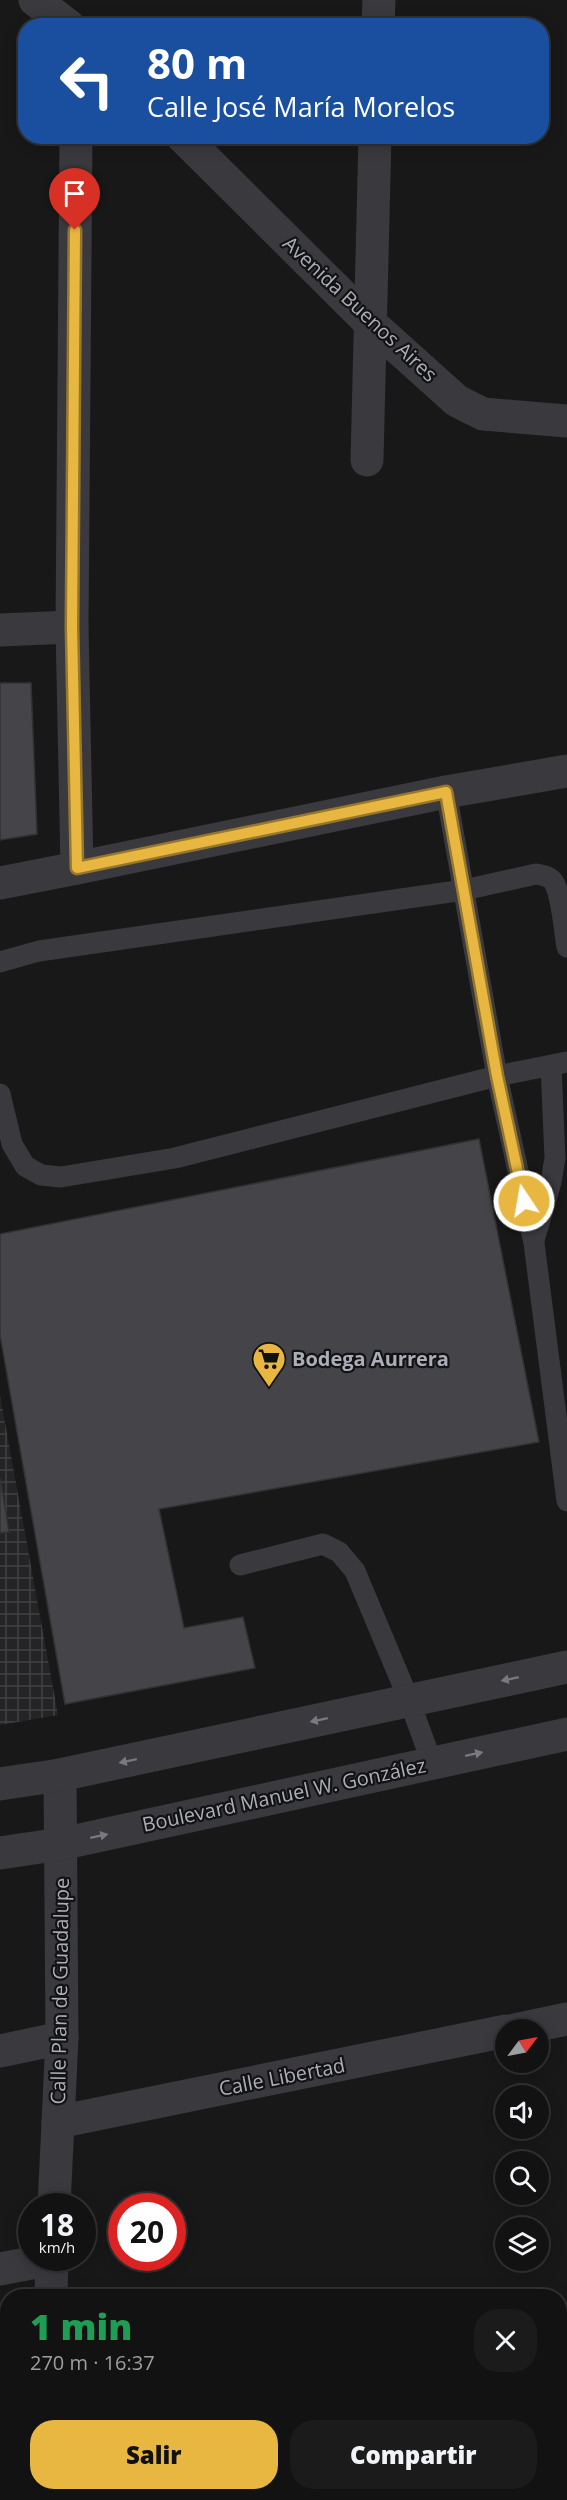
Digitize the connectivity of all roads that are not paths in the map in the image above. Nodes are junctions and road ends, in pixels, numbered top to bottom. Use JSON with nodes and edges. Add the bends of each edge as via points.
{"nodes":[{"id":1,"x":35,"y":0,"type":"edge"},
{"id":2,"x":75,"y":0,"type":"edge"},
{"id":3,"x":379,"y":0,"type":"edge"},
{"id":4,"x":59,"y":18,"type":"edge"},
{"id":5,"x":76,"y":18,"type":"edge"},
{"id":6,"x":378,"y":18,"type":"edge"},
{"id":7,"x":76,"y":144,"type":"edge"},
{"id":8,"x":190,"y":144,"type":"edge"},
{"id":9,"x":375,"y":144,"type":"edge"},
{"id":10,"x":368,"y":321,"type":"junction"},
{"id":11,"x":567,"y":421,"type":"edge"},
{"id":12,"x":367,"y":460,"type":"dead end"},
{"id":13,"x":72,"y":627,"type":"junction"},
{"id":14,"x":0,"y":630,"type":"edge"},
{"id":15,"x":567,"y":771,"type":"edge"},
{"id":16,"x":446,"y":792,"type":"junction"},
{"id":17,"x":77,"y":868,"type":"junction"},
{"id":18,"x":0,"y":883,"type":"edge"},
{"id":19,"x":464,"y":890,"type":"junction"},
{"id":20,"x":567,"y":947,"type":"edge"},
{"id":21,"x":0,"y":962,"type":"edge"},
{"id":22,"x":559,"y":1064,"type":"edge"},
{"id":23,"x":497,"y":1076,"type":"junction"},
{"id":24,"x":0,"y":1094,"type":"edge"},
{"id":25,"x":534,"y":1243,"type":"junction"},
{"id":26,"x":567,"y":1501,"type":"edge"},
{"id":27,"x":240,"y":1565,"type":"dead end"},
{"id":28,"x":567,"y":1667,"type":"edge"},
{"id":29,"x":409,"y":1700,"type":"junction"},
{"id":30,"x":567,"y":1734,"type":"edge"},
{"id":31,"x":432,"y":1762,"type":"junction"},
{"id":32,"x":60,"y":1775,"type":"junction"},
{"id":33,"x":0,"y":1784,"type":"edge"},
{"id":34,"x":61,"y":1844,"type":"junction"},
{"id":35,"x":0,"y":1853,"type":"edge"},
{"id":36,"x":567,"y":2019,"type":"edge"},
{"id":37,"x":549,"y":2023,"type":"edge"},
{"id":38,"x":495,"y":2033,"type":"edge"},
{"id":39,"x":62,"y":2038,"type":"junction"},
{"id":40,"x":0,"y":2050,"type":"edge"},
{"id":41,"x":58,"y":2122,"type":"junction"},
{"id":42,"x":55,"y":2193,"type":"edge"},
{"id":43,"x":18,"y":2265,"type":"edge"},
{"id":44,"x":0,"y":2268,"type":"edge"},
{"id":45,"x":52,"y":2271,"type":"edge"},
{"id":46,"x":51,"y":2289,"type":"edge"}],
"edges":[{"from":1,"to":4,"type":"street"},
{"from":2,"to":5,"type":"street"},
{"from":3,"to":6,"type":"street"},
{"from":7,"to":13,"type":"street"},
{"from":8,"to":10,"type":"street","name":"Avenida Buenos Aires"},
{"from":9,"to":10,"type":"street"},
{"from":10,"to":11,"type":"street","name":"Avenida Buenos Aires","via":[[471,408],[483,414]]},
{"from":10,"to":12,"type":"street"},
{"from":13,"to":14,"type":"street"},
{"from":13,"to":17,"type":"street"},
{"from":15,"to":16,"type":"street"},
{"from":16,"to":17,"type":"street"},
{"from":16,"to":19,"type":"lane"},
{"from":17,"to":18,"type":"street"},
{"from":19,"to":20,"type":"lane","via":[[536,874],[545,876],[553,881],[558,892]]},
{"from":19,"to":21,"type":"lane","via":[[39,951]]},
{"from":19,"to":23,"type":"lane"},
{"from":22,"to":23,"type":"lane"},
{"from":22,"to":25,"type":"lane","via":[[555,1158]]},
{"from":23,"to":24,"type":"lane","via":[[175,1158],[61,1177],[41,1175],[25,1166],[12,1144]]},
{"from":23,"to":25,"type":"lane"},
{"from":25,"to":26,"type":"lane"},
{"from":27,"to":29,"type":"lane","via":[[323,1544],[339,1552],[355,1572]]},
{"from":28,"to":29,"type":"street","one_way":true},
{"from":29,"to":31,"type":"lane"},
{"from":29,"to":32,"type":"street","one_way":true},
{"from":31,"to":30,"type":"street","name":"Boulevard Manuel W. González","one_way":true},
{"from":34,"to":31,"type":"street","name":"Boulevard Manuel W. González","one_way":true},
{"from":32,"to":33,"type":"street"},
{"from":32,"to":34,"type":"street","name":"Calle Plan de Guadalupe"},
{"from":34,"to":35,"type":"street","name":"Boulevard Manuel W. González"},
{"from":34,"to":39,"type":"street","name":"Calle Plan de Guadalupe"},
{"from":36,"to":37,"type":"street"},
{"from":38,"to":41,"type":"street","name":"Calle Libertad"},
{"from":39,"to":40,"type":"street"},
{"from":39,"to":41,"type":"street","name":"Calle Plan de Guadalupe"},
{"from":41,"to":42,"type":"street","name":"Calle Plan de Guadalupe"},
{"from":43,"to":44,"type":"street"},
{"from":45,"to":46,"type":"street"}]}
